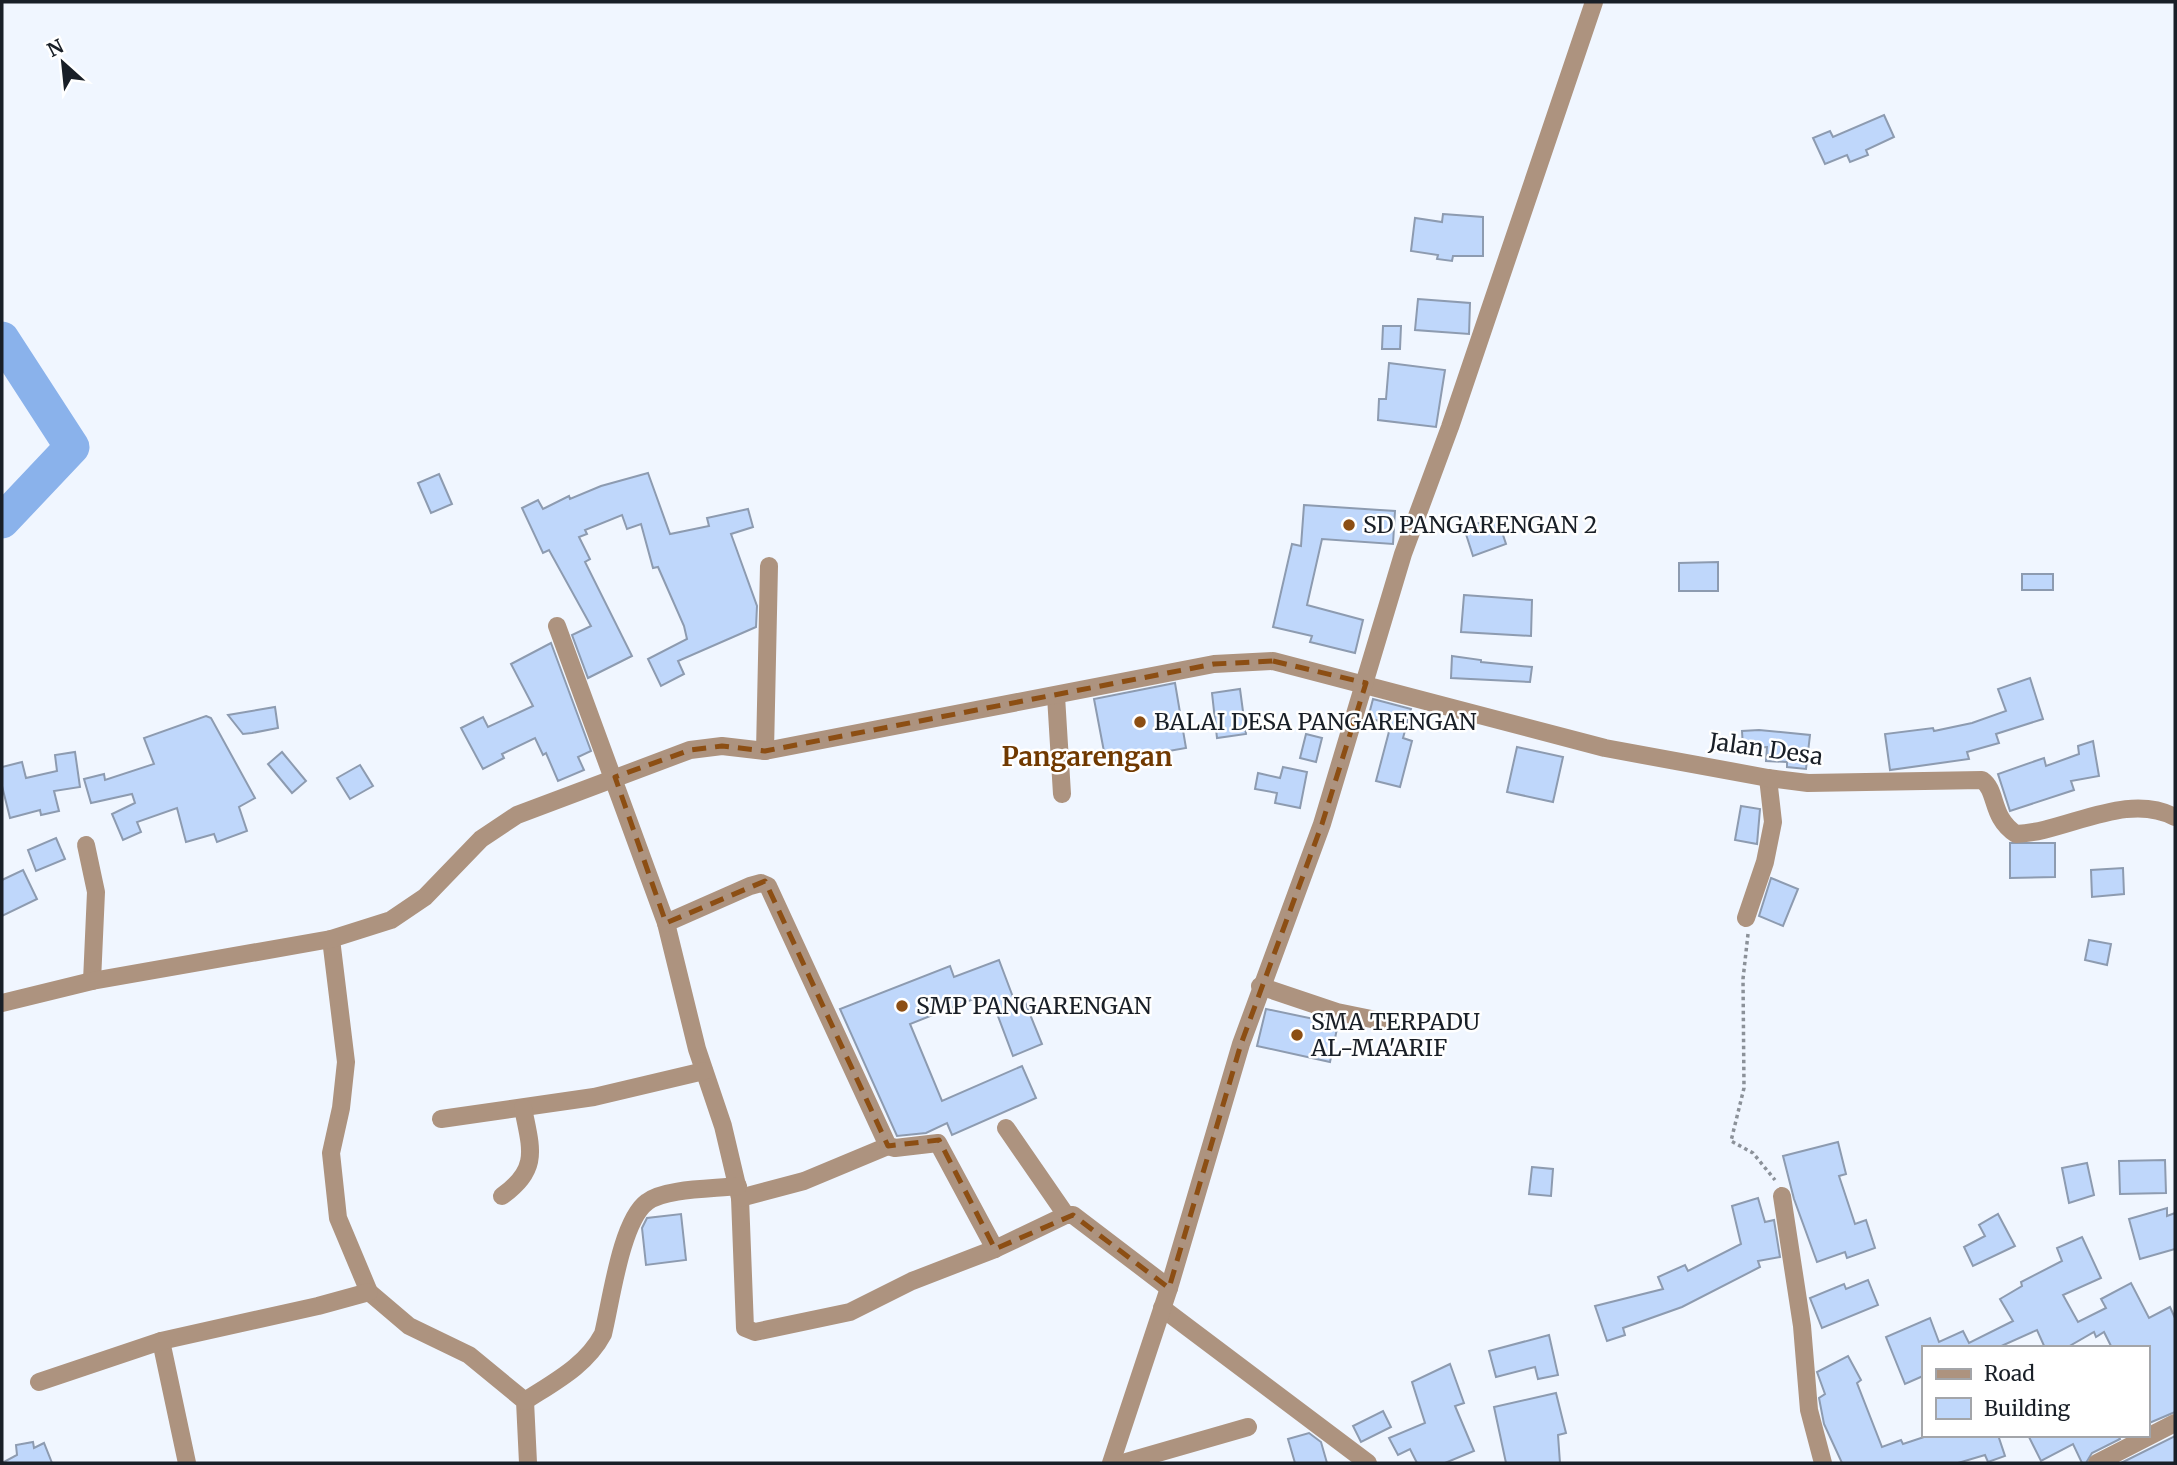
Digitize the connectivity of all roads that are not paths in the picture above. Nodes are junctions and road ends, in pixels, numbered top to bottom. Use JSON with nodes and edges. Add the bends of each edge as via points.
{"nodes":[{"id":1,"x":1594,"y":2,"type":"edge"},
{"id":2,"x":769,"y":566,"type":"dead end"},
{"id":3,"x":557,"y":626,"type":"dead end"},
{"id":4,"x":1366,"y":683,"type":"junction"},
{"id":5,"x":1056,"y":696,"type":"junction"},
{"id":6,"x":765,"y":751,"type":"junction"},
{"id":7,"x":615,"y":777,"type":"junction"},
{"id":8,"x":1768,"y":778,"type":"junction"},
{"id":9,"x":1062,"y":794,"type":"dead end"},
{"id":10,"x":2175,"y":817,"type":"edge"},
{"id":11,"x":86,"y":845,"type":"dead end"},
{"id":12,"x":1746,"y":918,"type":"road end"},
{"id":13,"x":666,"y":923,"type":"junction"},
{"id":14,"x":331,"y":939,"type":"junction"},
{"id":15,"x":92,"y":981,"type":"junction"},
{"id":16,"x":1260,"y":986,"type":"junction"},
{"id":17,"x":2,"y":1003,"type":"edge"},
{"id":18,"x":1381,"y":1021,"type":"dead end"},
{"id":19,"x":705,"y":1071,"type":"junction"},
{"id":20,"x":523,"y":1108,"type":"junction"},
{"id":21,"x":441,"y":1119,"type":"dead end"},
{"id":22,"x":1006,"y":1128,"type":"dead end"},
{"id":23,"x":888,"y":1146,"type":"junction"},
{"id":24,"x":739,"y":1192,"type":"junction"},
{"id":25,"x":502,"y":1196,"type":"dead end"},
{"id":26,"x":1782,"y":1196,"type":"road end"},
{"id":27,"x":1066,"y":1215,"type":"junction"},
{"id":28,"x":995,"y":1249,"type":"junction"},
{"id":29,"x":1169,"y":1288,"type":"junction"},
{"id":30,"x":369,"y":1292,"type":"junction"},
{"id":31,"x":1162,"y":1308,"type":"junction"},
{"id":32,"x":161,"y":1340,"type":"junction"},
{"id":33,"x":39,"y":1382,"type":"dead end"},
{"id":34,"x":525,"y":1402,"type":"junction"},
{"id":35,"x":2175,"y":1423,"type":"edge"},
{"id":36,"x":1248,"y":1427,"type":"dead end"},
{"id":37,"x":2149,"y":1436,"type":"edge"},
{"id":38,"x":2148,"y":1437,"type":"edge"},
{"id":39,"x":187,"y":1463,"type":"edge"},
{"id":40,"x":528,"y":1463,"type":"edge"},
{"id":41,"x":1111,"y":1463,"type":"edge"},
{"id":42,"x":1123,"y":1463,"type":"edge"},
{"id":43,"x":1368,"y":1463,"type":"edge"},
{"id":44,"x":1823,"y":1463,"type":"edge"},
{"id":45,"x":2097,"y":1463,"type":"edge"}],
"edges":[{"from":1,"to":4,"type":"street","via":[[1403,554]]},
{"from":2,"to":6,"type":"street"},
{"from":3,"to":7,"type":"street"},
{"from":4,"to":5,"type":"street","name":"Jalan Desa","via":[[1273,661],[1249,662],[1146,675]]},
{"from":4,"to":8,"type":"street","name":"Jalan Desa","via":[[1605,748]]},
{"from":4,"to":16,"type":"street","via":[[1322,824]]},
{"from":5,"to":6,"type":"street","name":"Jalan Desa"},
{"from":5,"to":9,"type":"street"},
{"from":6,"to":7,"type":"street","name":"Jalan Desa","via":[[722,746],[690,750]]},
{"from":7,"to":13,"type":"street"},
{"from":7,"to":14,"type":"street","name":"Jalan Desa","via":[[517,815],[481,839],[425,897],[391,920]]},
{"from":8,"to":10,"type":"street","name":"Jalan Desa","via":[[1808,783],[1982,780],[1989,786],[2003,822],[2016,834],[2112,812],[2153,809]]},
{"from":8,"to":12,"type":"street","via":[[1773,822]]},
{"from":11,"to":15,"type":"street","via":[[96,892]]},
{"from":13,"to":19,"type":"street"},
{"from":13,"to":23,"type":"street","via":[[750,886],[768,886]]},
{"from":14,"to":15,"type":"street","name":"Jalan Desa"},
{"from":14,"to":30,"type":"street","via":[[346,1062],[331,1153],[332,1185],[338,1218]]},
{"from":15,"to":17,"type":"street","name":"Jalan Desa"},
{"from":16,"to":18,"type":"street","via":[[1337,1012]]},
{"from":16,"to":29,"type":"street"},
{"from":19,"to":20,"type":"street"},
{"from":19,"to":24,"type":"street"},
{"from":20,"to":21,"type":"street"},
{"from":20,"to":25,"type":"street","via":[[531,1156],[517,1185]]},
{"from":22,"to":27,"type":"street"},
{"from":23,"to":24,"type":"street","via":[[804,1181]]},
{"from":23,"to":28,"type":"street","via":[[938,1143]]},
{"from":24,"to":28,"type":"street","via":[[743,1324],[755,1332],[850,1312],[912,1281]]},
{"from":24,"to":34,"type":"street","via":[[678,1192],[649,1200],[629,1230],[603,1334],[595,1349],[576,1368]]},
{"from":26,"to":44,"type":"street","via":[[1802,1326],[1809,1410]]},
{"from":27,"to":28,"type":"street"},
{"from":27,"to":29,"type":"street","via":[[1073,1215]]},
{"from":29,"to":31,"type":"street"},
{"from":30,"to":32,"type":"street"},
{"from":30,"to":34,"type":"street","via":[[409,1326],[469,1355]]},
{"from":31,"to":41,"type":"street"},
{"from":31,"to":43,"type":"street"},
{"from":32,"to":33,"type":"street"},
{"from":32,"to":39,"type":"street"},
{"from":34,"to":40,"type":"street"},
{"from":35,"to":37,"type":"street"},
{"from":36,"to":42,"type":"street"},
{"from":38,"to":45,"type":"street"}]}
